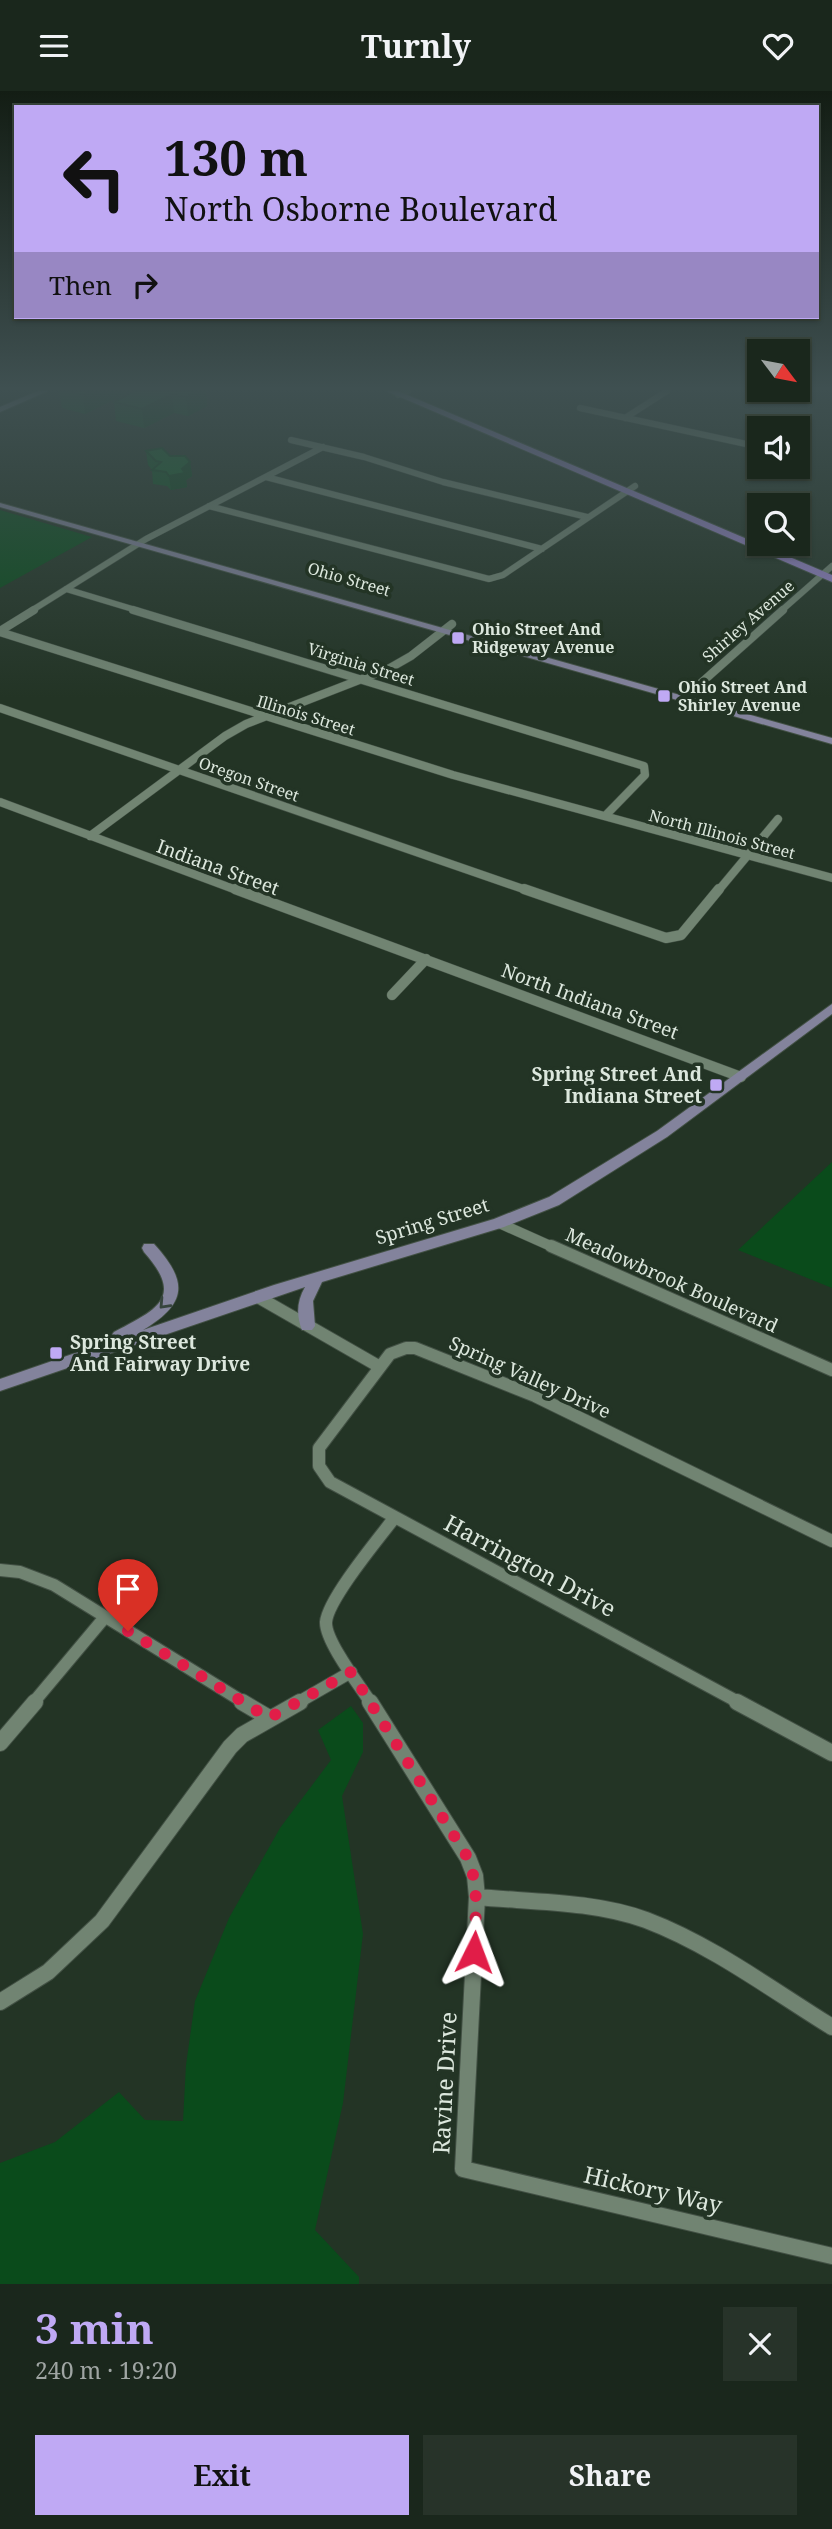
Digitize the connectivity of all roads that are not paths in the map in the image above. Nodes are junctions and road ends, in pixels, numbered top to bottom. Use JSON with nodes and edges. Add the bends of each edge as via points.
{"nodes":[{"id":1,"x":234,"y":493,"type":"edge"},
{"id":2,"x":329,"y":493,"type":"edge"},
{"id":3,"x":490,"y":493,"type":"edge"},
{"id":4,"x":624,"y":493,"type":"edge"},
{"id":5,"x":629,"y":493,"type":"edge"},
{"id":6,"x":654,"y":493,"type":"edge"},
{"id":7,"x":0,"y":498,"type":"edge"},
{"id":8,"x":0,"y":505,"type":"edge"},
{"id":9,"x":209,"y":506,"type":"junction"},
{"id":10,"x":587,"y":517,"type":"junction"},
{"id":11,"x":747,"y":532,"type":"edge"},
{"id":12,"x":142,"y":542,"type":"junction"},
{"id":13,"x":542,"y":549,"type":"junction"},
{"id":14,"x":798,"y":556,"type":"edge"},
{"id":15,"x":829,"y":572,"type":"edge"},
{"id":16,"x":66,"y":589,"type":"junction"},
{"id":17,"x":449,"y":628,"type":"junction"},
{"id":18,"x":0,"y":632,"type":"edge"},
{"id":19,"x":362,"y":679,"type":"junction"},
{"id":20,"x":686,"y":695,"type":"junction"},
{"id":21,"x":0,"y":708,"type":"edge"},
{"id":22,"x":265,"y":717,"type":"junction"},
{"id":23,"x":832,"y":732,"type":"edge"},
{"id":24,"x":832,"y":741,"type":"edge"},
{"id":25,"x":179,"y":770,"type":"junction"},
{"id":26,"x":0,"y":802,"type":"edge"},
{"id":27,"x":605,"y":817,"type":"junction"},
{"id":28,"x":778,"y":819,"type":"dead end"},
{"id":29,"x":90,"y":836,"type":"junction"},
{"id":30,"x":747,"y":855,"type":"junction"},
{"id":31,"x":832,"y":878,"type":"edge"},
{"id":32,"x":426,"y":959,"type":"junction"},
{"id":33,"x":392,"y":995,"type":"dead end"},
{"id":34,"x":832,"y":1008,"type":"edge"},
{"id":35,"x":741,"y":1077,"type":"junction"},
{"id":36,"x":499,"y":1223,"type":"junction"},
{"id":37,"x":149,"y":1248,"type":"dead end"},
{"id":38,"x":317,"y":1278,"type":"junction"},
{"id":39,"x":258,"y":1297,"type":"junction"},
{"id":40,"x":307,"y":1326,"type":"junction"},
{"id":41,"x":82,"y":1355,"type":"junction"},
{"id":42,"x":380,"y":1367,"type":"junction"},
{"id":43,"x":832,"y":1370,"type":"edge"},
{"id":44,"x":0,"y":1385,"type":"edge"},
{"id":45,"x":395,"y":1517,"type":"junction"},
{"id":46,"x":832,"y":1541,"type":"edge"},
{"id":47,"x":0,"y":1570,"type":"edge"},
{"id":48,"x":105,"y":1617,"type":"junction"},
{"id":49,"x":351,"y":1672,"type":"junction"},
{"id":50,"x":269,"y":1718,"type":"junction"},
{"id":51,"x":0,"y":1743,"type":"edge"},
{"id":52,"x":832,"y":1753,"type":"edge"},
{"id":53,"x":477,"y":1897,"type":"junction"},
{"id":54,"x":0,"y":2002,"type":"edge"},
{"id":55,"x":832,"y":2027,"type":"edge"},
{"id":56,"x":463,"y":2169,"type":"joint"},
{"id":57,"x":832,"y":2256,"type":"edge"}],
"edges":[{"from":1,"to":9,"type":"street"},
{"from":2,"to":13,"type":"street"},
{"from":3,"to":10,"type":"street"},
{"from":4,"to":10,"type":"street"},
{"from":5,"to":15,"type":"main road"},
{"from":6,"to":11,"type":"main road"},
{"from":7,"to":12,"type":"street","name":"Ohio Street"},
{"from":8,"to":12,"type":"street","name":"Ohio Street"},
{"from":9,"to":12,"type":"street"},
{"from":9,"to":13,"type":"street","via":[[487,579],[503,575]]},
{"from":10,"to":13,"type":"street"},
{"from":12,"to":16,"type":"street"},
{"from":12,"to":17,"type":"street","name":"Ohio Street"},
{"from":14,"to":15,"type":"main road"},
{"from":15,"to":20,"type":"street","name":"Shirley Avenue"},
{"from":16,"to":18,"type":"street"},
{"from":16,"to":19,"type":"street","name":"Virginia Street"},
{"from":17,"to":19,"type":"street","via":[[401,662]]},
{"from":17,"to":20,"type":"street","name":"Ohio Street"},
{"from":18,"to":22,"type":"street","name":"Illinois Street"},
{"from":19,"to":22,"type":"street"},
{"from":19,"to":27,"type":"street","name":"Virginia Street","via":[[640,764],[645,775]]},
{"from":20,"to":23,"type":"street"},
{"from":20,"to":24,"type":"street"},
{"from":21,"to":25,"type":"street","name":"Oregon Street"},
{"from":22,"to":25,"type":"street","via":[[225,736]]},
{"from":22,"to":27,"type":"street","name":"Illinois Street"},
{"from":25,"to":29,"type":"street"},
{"from":25,"to":30,"type":"street","name":"Oregon Street","via":[[672,938],[681,936]]},
{"from":26,"to":29,"type":"street","name":"Indiana Street"},
{"from":27,"to":30,"type":"street","name":"North Illinois Street"},
{"from":28,"to":30,"type":"street"},
{"from":29,"to":32,"type":"street","name":"Indiana Street"},
{"from":30,"to":31,"type":"street","name":"North Illinois Street"},
{"from":32,"to":33,"type":"street"},
{"from":32,"to":35,"type":"street","name":"North Indiana Street"},
{"from":34,"to":35,"type":"street","name":"Spring Street"},
{"from":35,"to":36,"type":"street","name":"Spring Street","via":[[581,1186]]},
{"from":36,"to":38,"type":"street","name":"Spring Street"},
{"from":36,"to":43,"type":"street","name":"Meadowbrook Boulevard"},
{"from":37,"to":41,"type":"street","one_way":true,"via":[[173,1277],[172,1296],[153,1316]]},
{"from":38,"to":39,"type":"street","name":"Spring Street"},
{"from":38,"to":40,"type":"street","via":[[305,1301]]},
{"from":39,"to":40,"type":"street"},
{"from":39,"to":41,"type":"street","name":"Spring Street"},
{"from":40,"to":42,"type":"street"},
{"from":41,"to":44,"type":"street","name":"Spring Street"},
{"from":42,"to":45,"type":"street","name":"Harrington Drive","via":[[323,1439],[318,1457],[330,1482]]},
{"from":42,"to":46,"type":"street","name":"Spring Valley Drive","via":[[398,1350],[423,1351],[535,1396]]},
{"from":45,"to":49,"type":"street","name":"Ravine Drive","via":[[328,1613],[328,1633]]},
{"from":45,"to":52,"type":"street","name":"Harrington Drive"},
{"from":47,"to":48,"type":"street","via":[[38,1577]]},
{"from":48,"to":50,"type":"street"},
{"from":48,"to":51,"type":"street"},
{"from":49,"to":50,"type":"street"},
{"from":49,"to":53,"type":"street","name":"Ravine Drive","via":[[468,1858]]},
{"from":50,"to":54,"type":"street","via":[[230,1747],[86,1939],[48,1972]]},
{"from":53,"to":55,"type":"street","via":[[596,1908],[646,1920],[694,1943]]},
{"from":53,"to":56,"type":"street","name":"Ravine Drive"},
{"from":56,"to":57,"type":"street","name":"Hickory Way"}]}
